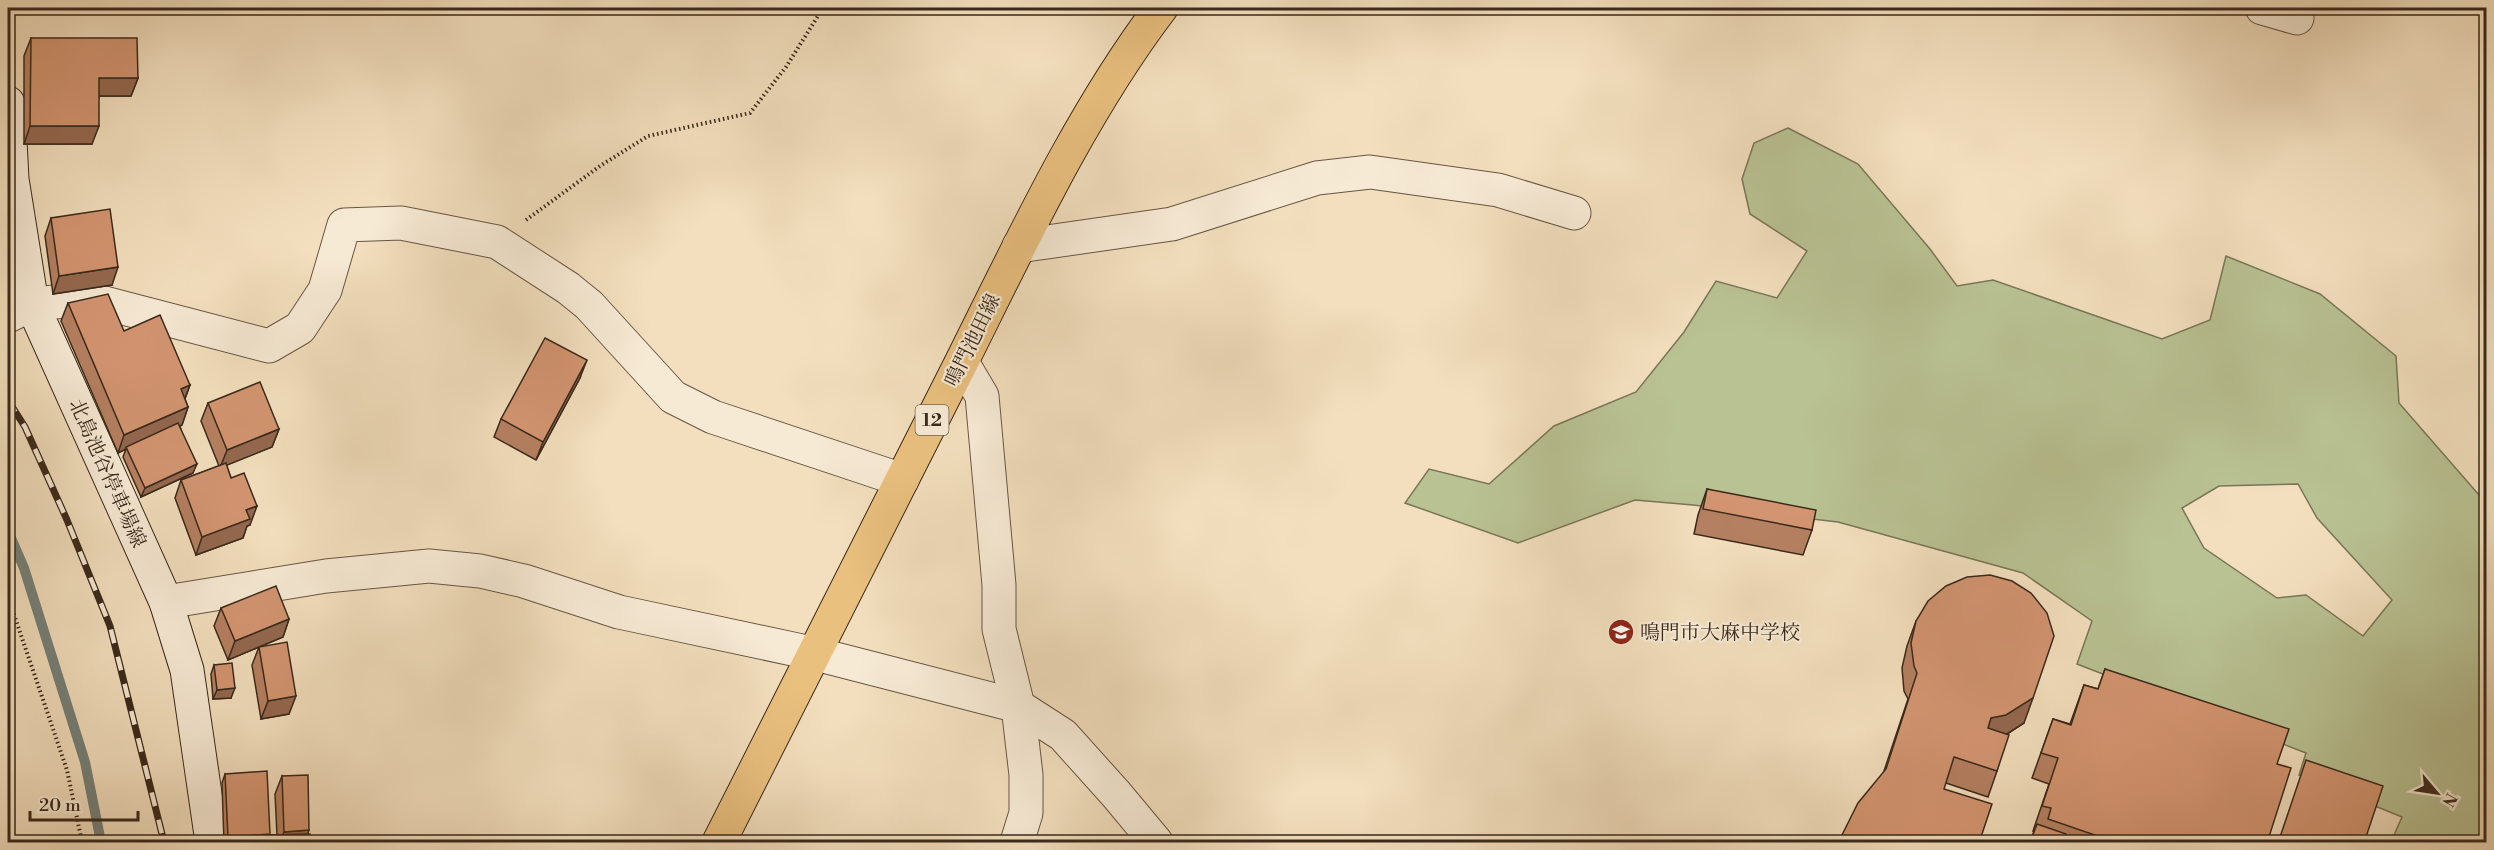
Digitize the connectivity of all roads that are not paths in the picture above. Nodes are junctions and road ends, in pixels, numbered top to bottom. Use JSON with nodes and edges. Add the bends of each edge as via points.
{"nodes":[{"id":1,"x":1161,"y":8,"type":"edge"},
{"id":2,"x":2262,"y":8,"type":"edge"},
{"id":3,"x":2297,"y":18,"type":"dead end"},
{"id":4,"x":8,"y":103,"type":"edge"},
{"id":5,"x":1574,"y":213,"type":"dead end"},
{"id":6,"x":1019,"y":246,"type":"junction"},
{"id":7,"x":20,"y":310,"type":"edge"},
{"id":8,"x":962,"y":362,"type":"junction"},
{"id":9,"x":902,"y":480,"type":"junction"},
{"id":10,"x":166,"y":602,"type":"junction"},
{"id":11,"x":816,"y":654,"type":"junction"},
{"id":12,"x":1018,"y":706,"type":"junction"},
{"id":13,"x":212,"y":843,"type":"edge"},
{"id":14,"x":719,"y":843,"type":"edge"},
{"id":15,"x":1017,"y":843,"type":"edge"},
{"id":16,"x":1156,"y":843,"type":"edge"}],
"edges":[{"from":1,"to":6,"type":"main road","name":"鳴門池田線","number":"12","via":[[1137,39]]},
{"from":2,"to":3,"type":"street"},
{"from":4,"to":7,"type":"street","name":"北島池谷停車場線"},
{"from":5,"to":6,"type":"street","via":[[1498,190],[1370,172],[1317,178],[1172,224]]},
{"from":6,"to":8,"type":"main road","name":"鳴門池田線","number":"12"},
{"from":7,"to":9,"type":"street","via":[[89,299],[268,346],[300,328],[325,290],[344,225],[401,223],[497,242],[589,305],[673,397],[713,417]]},
{"from":7,"to":10,"type":"street","name":"北島池谷停車場線"},
{"from":8,"to":9,"type":"main road","name":"鳴門池田線","number":"12"},
{"from":8,"to":12,"type":"street","via":[[982,396],[999,585],[999,628]]},
{"from":9,"to":11,"type":"main road","name":"鳴門池田線","number":"12"},
{"from":10,"to":11,"type":"street","via":[[326,576],[429,566],[480,571],[524,581],[619,612]]},
{"from":10,"to":13,"type":"street","name":"北島池谷停車場線","via":[[187,670]]},
{"from":11,"to":12,"type":"street"},
{"from":11,"to":14,"type":"main road","name":"鳴門池田線","number":"12"},
{"from":12,"to":15,"type":"street","via":[[1026,813]]},
{"from":12,"to":16,"type":"street","via":[[1063,735]]}]}
